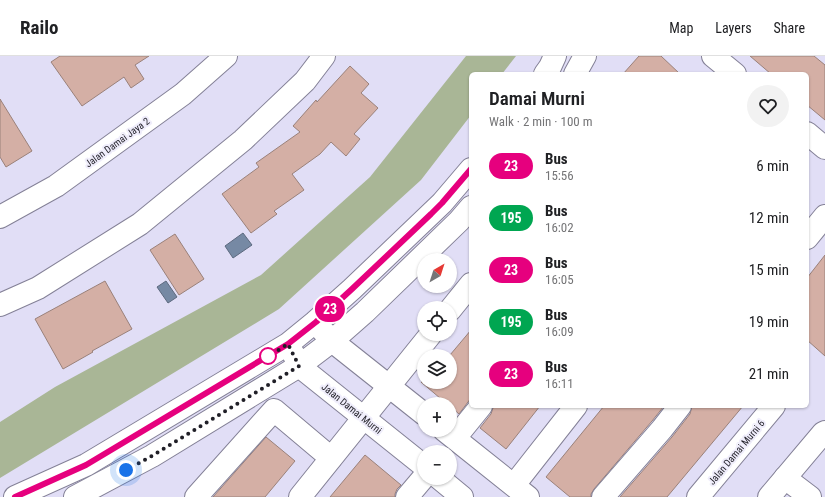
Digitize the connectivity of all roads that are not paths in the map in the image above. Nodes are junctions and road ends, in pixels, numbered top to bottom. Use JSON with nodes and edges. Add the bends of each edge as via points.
{"nodes":[{"id":1,"x":226,"y":56,"type":"edge"},
{"id":2,"x":324,"y":56,"type":"edge"},
{"id":3,"x":555,"y":56,"type":"edge"},
{"id":4,"x":585,"y":56,"type":"edge"},
{"id":5,"x":713,"y":56,"type":"edge"},
{"id":6,"x":546,"y":72,"type":"edge"},
{"id":7,"x":576,"y":72,"type":"edge"},
{"id":8,"x":733,"y":72,"type":"edge"},
{"id":9,"x":809,"y":135,"type":"edge"},
{"id":10,"x":825,"y":148,"type":"edge"},
{"id":11,"x":469,"y":171,"type":"edge"},
{"id":12,"x":469,"y":210,"type":"edge"},
{"id":13,"x":825,"y":216,"type":"edge"},
{"id":14,"x":0,"y":217,"type":"edge"},
{"id":15,"x":809,"y":236,"type":"edge"},
{"id":16,"x":469,"y":286,"type":"edge"},
{"id":17,"x":457,"y":301,"type":"edge"},
{"id":18,"x":0,"y":305,"type":"edge"},
{"id":19,"x":316,"y":322,"type":"junction"},
{"id":20,"x":332,"y":341,"type":"junction"},
{"id":21,"x":425,"y":341,"type":"edge"},
{"id":22,"x":288,"y":344,"type":"junction"},
{"id":23,"x":299,"y":366,"type":"junction"},
{"id":24,"x":389,"y":385,"type":"junction"},
{"id":25,"x":417,"y":408,"type":"edge"},
{"id":26,"x":479,"y":408,"type":"edge"},
{"id":27,"x":575,"y":408,"type":"edge"},
{"id":28,"x":678,"y":408,"type":"edge"},
{"id":29,"x":772,"y":408,"type":"edge"},
{"id":30,"x":364,"y":418,"type":"junction"},
{"id":31,"x":457,"y":427,"type":"edge"},
{"id":32,"x":825,"y":432,"type":"edge"},
{"id":33,"x":453,"y":437,"type":"edge"},
{"id":34,"x":331,"y":458,"type":"junction"},
{"id":35,"x":417,"y":460,"type":"edge"},
{"id":36,"x":785,"y":478,"type":"junction"},
{"id":37,"x":417,"y":485,"type":"edge"},
{"id":38,"x":447,"y":485,"type":"edge"},
{"id":39,"x":521,"y":491,"type":"edge"},
{"id":40,"x":15,"y":497,"type":"edge"},
{"id":41,"x":75,"y":497,"type":"edge"},
{"id":42,"x":196,"y":497,"type":"edge"},
{"id":43,"x":300,"y":497,"type":"edge"},
{"id":44,"x":407,"y":497,"type":"edge"},
{"id":45,"x":462,"y":497,"type":"edge"},
{"id":46,"x":603,"y":497,"type":"edge"},
{"id":47,"x":698,"y":497,"type":"edge"},
{"id":48,"x":769,"y":497,"type":"edge"},
{"id":49,"x":810,"y":497,"type":"edge"}],
"edges":[{"from":1,"to":14,"type":"street","name":"Jalan Damai Jaya 2","via":[[183,94],[56,186]]},
{"from":2,"to":18,"type":"street","via":[[305,82],[243,140],[140,224],[38,288]]},
{"from":3,"to":6,"type":"street"},
{"from":4,"to":7,"type":"street"},
{"from":5,"to":8,"type":"street"},
{"from":9,"to":10,"type":"street"},
{"from":11,"to":19,"type":"street","via":[[442,203]]},
{"from":12,"to":20,"type":"street","via":[[371,307]]},
{"from":13,"to":15,"type":"street"},
{"from":16,"to":17,"type":"street"},
{"from":19,"to":20,"type":"street"},
{"from":19,"to":22,"type":"street"},
{"from":20,"to":23,"type":"street"},
{"from":20,"to":24,"type":"street"},
{"from":21,"to":24,"type":"street"},
{"from":22,"to":23,"type":"street","name":"Jalan Damai Murni"},
{"from":22,"to":40,"type":"street","via":[[86,465]]},
{"from":23,"to":30,"type":"street","name":"Jalan Damai Murni"},
{"from":23,"to":41,"type":"street","via":[[152,456]]},
{"from":24,"to":25,"type":"street"},
{"from":24,"to":30,"type":"street"},
{"from":26,"to":31,"type":"street"},
{"from":27,"to":39,"type":"street"},
{"from":28,"to":46,"type":"street"},
{"from":29,"to":47,"type":"street","name":"Jalan Damai Murni 6"},
{"from":30,"to":34,"type":"street"},
{"from":30,"to":35,"type":"street","name":"Jalan Damai Murni"},
{"from":32,"to":36,"type":"street"},
{"from":33,"to":39,"type":"street"},
{"from":34,"to":42,"type":"street","via":[[274,410]]},
{"from":34,"to":43,"type":"street"},
{"from":36,"to":48,"type":"street"},
{"from":36,"to":49,"type":"street"},
{"from":37,"to":44,"type":"street"},
{"from":38,"to":45,"type":"street"}]}
